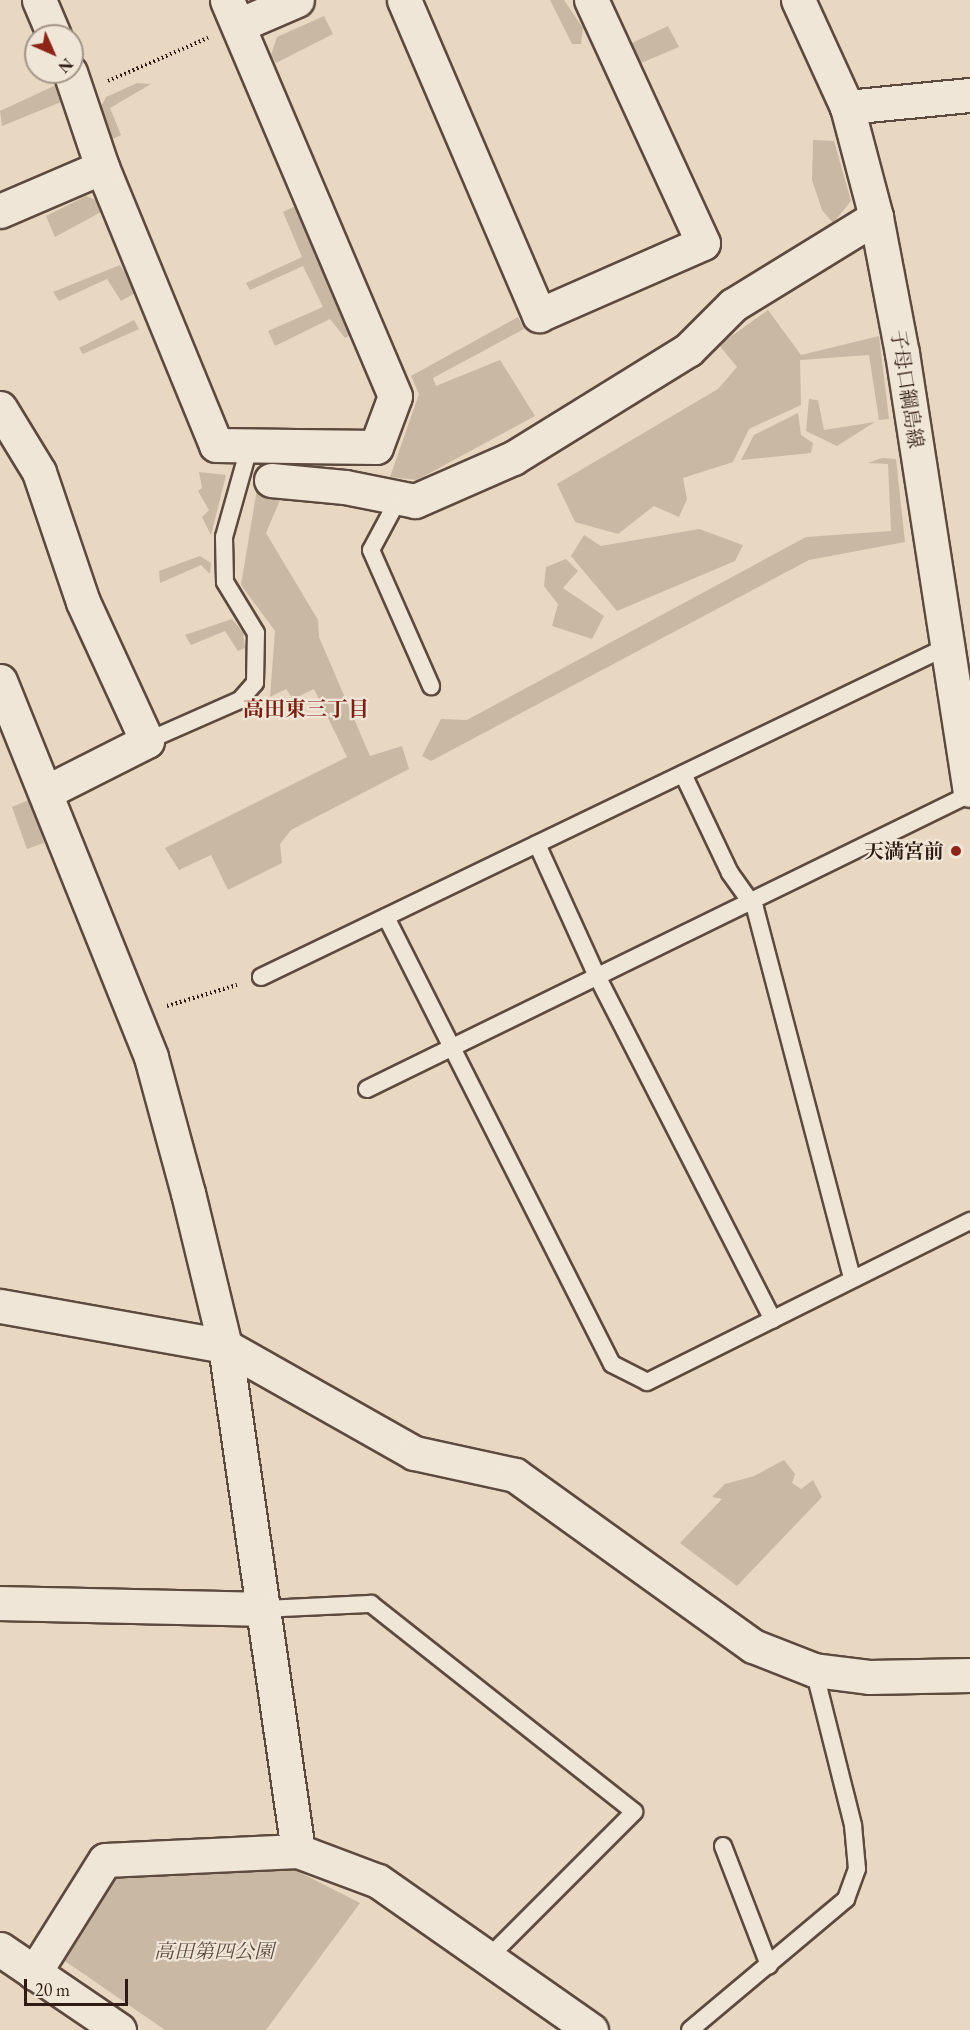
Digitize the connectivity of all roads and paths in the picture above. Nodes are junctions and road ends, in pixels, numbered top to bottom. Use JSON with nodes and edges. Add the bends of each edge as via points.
{"nodes":[{"id":1,"x":39,"y":0,"type":"edge"},
{"id":2,"x":297,"y":0,"type":"edge"},
{"id":3,"x":404,"y":0,"type":"edge"},
{"id":4,"x":591,"y":0,"type":"edge"},
{"id":5,"x":798,"y":0,"type":"edge"},
{"id":6,"x":233,"y":13,"type":"edge"},
{"id":7,"x":49,"y":24,"type":"edge"},
{"id":8,"x":202,"y":41,"type":"dead end"},
{"id":9,"x":74,"y":84,"type":"edge"},
{"id":10,"x":102,"y":84,"type":"dead end"},
{"id":11,"x":970,"y":95,"type":"edge"},
{"id":12,"x":847,"y":107,"type":"junction"},
{"id":13,"x":102,"y":167,"type":"junction"},
{"id":14,"x":0,"y":211,"type":"edge"},
{"id":15,"x":876,"y":217,"type":"junction"},
{"id":16,"x":0,"y":408,"type":"edge"},
{"id":17,"x":249,"y":448,"type":"junction"},
{"id":18,"x":271,"y":480,"type":"dead end"},
{"id":19,"x":399,"y":498,"type":"junction"},
{"id":20,"x":946,"y":647,"type":"junction"},
{"id":21,"x":0,"y":681,"type":"edge"},
{"id":22,"x":431,"y":686,"type":"dead end"},
{"id":23,"x":147,"y":741,"type":"junction"},
{"id":24,"x":683,"y":774,"type":"junction"},
{"id":25,"x":46,"y":792,"type":"junction"},
{"id":26,"x":970,"y":792,"type":"edge"},
{"id":27,"x":537,"y":844,"type":"junction"},
{"id":28,"x":747,"y":903,"type":"junction"},
{"id":29,"x":386,"y":917,"type":"junction"},
{"id":30,"x":597,"y":976,"type":"junction"},
{"id":31,"x":261,"y":977,"type":"joint"},
{"id":32,"x":133,"y":1017,"type":"junction"},
{"id":33,"x":454,"y":1046,"type":"junction"},
{"id":34,"x":367,"y":1089,"type":"dead end"},
{"id":35,"x":970,"y":1221,"type":"edge"},
{"id":36,"x":852,"y":1280,"type":"junction"},
{"id":37,"x":0,"y":1306,"type":"edge"},
{"id":38,"x":773,"y":1320,"type":"junction"},
{"id":39,"x":225,"y":1346,"type":"junction"},
{"id":40,"x":0,"y":1603,"type":"edge"},
{"id":41,"x":263,"y":1609,"type":"junction"},
{"id":42,"x":814,"y":1670,"type":"junction"},
{"id":43,"x":970,"y":1675,"type":"edge"},
{"id":44,"x":723,"y":1846,"type":"dead end"},
{"id":45,"x":298,"y":1851,"type":"junction"},
{"id":46,"x":0,"y":1949,"type":"edge"},
{"id":47,"x":487,"y":1959,"type":"junction"},
{"id":48,"x":769,"y":1965,"type":"junction"},
{"id":49,"x":34,"y":1973,"type":"junction"},
{"id":50,"x":119,"y":2030,"type":"edge"},
{"id":51,"x":591,"y":2030,"type":"edge"},
{"id":52,"x":690,"y":2030,"type":"edge"}],
"edges":[{"from":1,"to":7,"type":"street"},
{"from":2,"to":6,"type":"street"},
{"from":3,"to":4,"type":"street","via":[[539,315],[703,243]]},
{"from":5,"to":12,"type":"street","name":"子母口綱島線"},
{"from":6,"to":17,"type":"street","via":[[395,396],[376,447]]},
{"from":8,"to":10,"type":"path"},
{"from":9,"to":13,"type":"street"},
{"from":11,"to":12,"type":"street"},
{"from":12,"to":15,"type":"street","name":"子母口綱島線"},
{"from":13,"to":14,"type":"street"},
{"from":13,"to":17,"type":"street","via":[[216,445]]},
{"from":15,"to":19,"type":"street","via":[[734,305],[688,350],[513,458],[415,501]]},
{"from":15,"to":20,"type":"street","name":"子母口綱島線","via":[[902,353]]},
{"from":16,"to":23,"type":"street","via":[[39,472],[83,602]]},
{"from":17,"to":23,"type":"lane","via":[[224,548],[225,582],[256,633],[255,683],[240,700]]},
{"from":18,"to":19,"type":"street","via":[[345,487]]},
{"from":19,"to":22,"type":"lane","via":[[371,550]]},
{"from":20,"to":24,"type":"lane"},
{"from":20,"to":26,"type":"street","name":"子母口綱島線"},
{"from":21,"to":25,"type":"street"},
{"from":23,"to":25,"type":"street"},
{"from":24,"to":27,"type":"lane"},
{"from":24,"to":28,"type":"lane"},
{"from":25,"to":32,"type":"street"},
{"from":26,"to":28,"type":"lane"},
{"from":27,"to":29,"type":"lane"},
{"from":27,"to":30,"type":"lane"},
{"from":28,"to":30,"type":"lane"},
{"from":28,"to":36,"type":"lane","via":[[754,908]]},
{"from":29,"to":31,"type":"lane"},
{"from":29,"to":33,"type":"lane"},
{"from":30,"to":33,"type":"lane"},
{"from":30,"to":38,"type":"lane"},
{"from":31,"to":32,"type":"path"},
{"from":32,"to":39,"type":"street","via":[[157,1080]]},
{"from":33,"to":34,"type":"lane"},
{"from":33,"to":38,"type":"lane","via":[[612,1364],[646,1382]]},
{"from":35,"to":36,"type":"lane"},
{"from":36,"to":38,"type":"lane"},
{"from":37,"to":39,"type":"street"},
{"from":39,"to":41,"type":"street"},
{"from":39,"to":42,"type":"street","via":[[414,1453],[515,1476],[753,1646]]},
{"from":40,"to":41,"type":"street"},
{"from":41,"to":45,"type":"street"},
{"from":41,"to":47,"type":"lane","via":[[371,1605],[634,1812]]},
{"from":42,"to":43,"type":"street","via":[[869,1677]]},
{"from":42,"to":48,"type":"lane","via":[[853,1825],[857,1869],[846,1899]]},
{"from":44,"to":48,"type":"lane"},
{"from":45,"to":47,"type":"street","via":[[378,1881]]},
{"from":45,"to":49,"type":"street","via":[[105,1860]]},
{"from":46,"to":49,"type":"street"},
{"from":47,"to":51,"type":"street"},
{"from":48,"to":52,"type":"lane"},
{"from":49,"to":50,"type":"street"}]}
